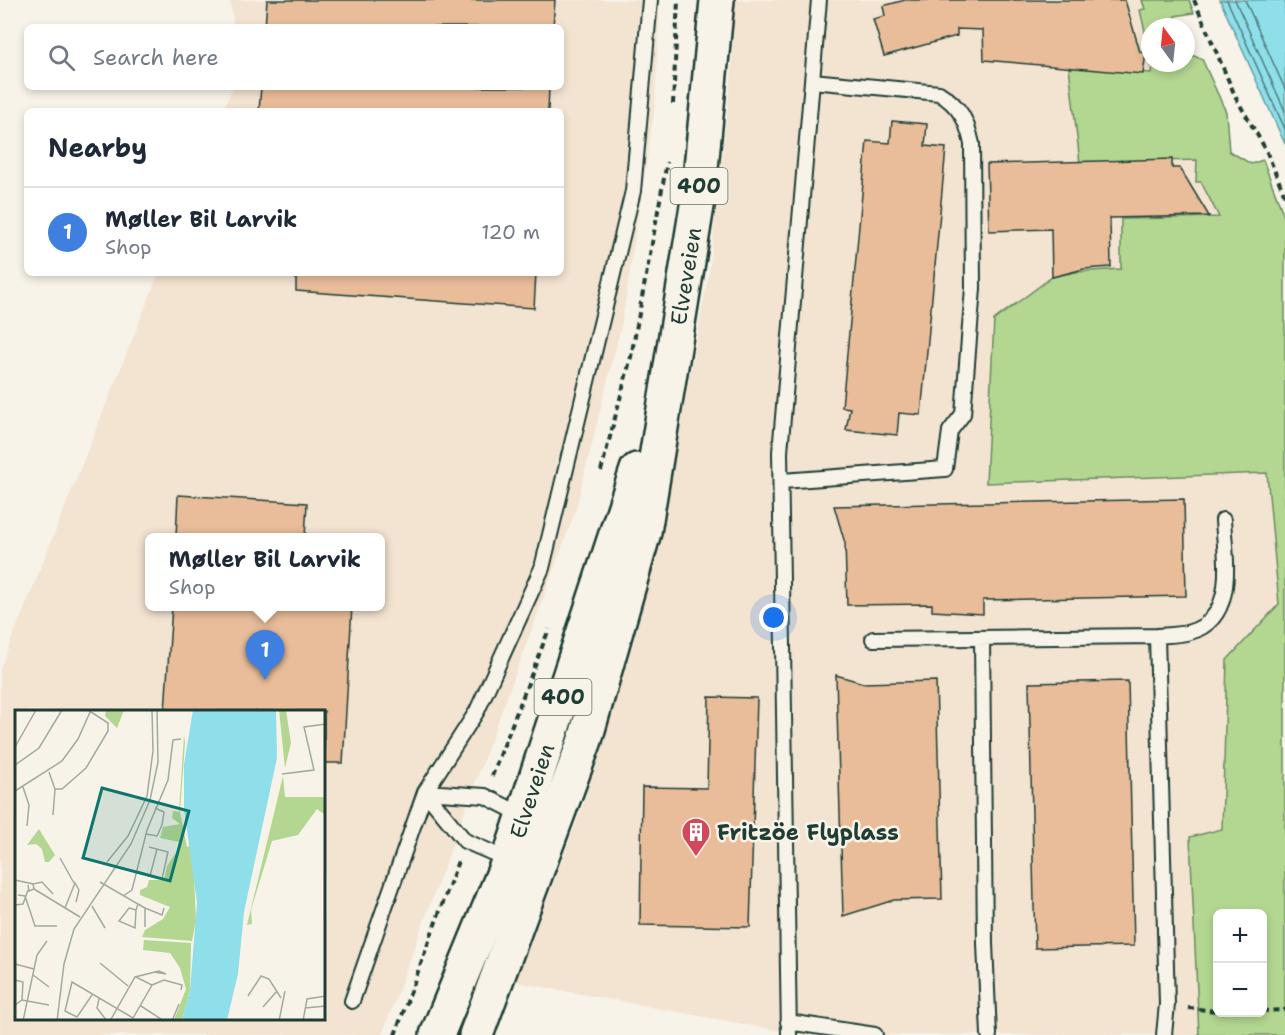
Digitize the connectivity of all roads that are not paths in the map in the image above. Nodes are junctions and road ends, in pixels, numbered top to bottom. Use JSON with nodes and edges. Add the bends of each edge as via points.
{"nodes":[{"id":1,"x":650,"y":0,"type":"edge"},
{"id":2,"x":717,"y":0,"type":"edge"},
{"id":3,"x":819,"y":0,"type":"edge"},
{"id":4,"x":812,"y":81,"type":"junction"},
{"id":5,"x":669,"y":371,"type":"junction"},
{"id":6,"x":782,"y":480,"type":"junction"},
{"id":7,"x":1223,"y":520,"type":"dead end"},
{"id":8,"x":1157,"y":636,"type":"junction"},
{"id":9,"x":982,"y":638,"type":"junction"},
{"id":10,"x":873,"y":639,"type":"dead end"},
{"id":11,"x":425,"y":792,"type":"junction"},
{"id":12,"x":524,"y":816,"type":"junction"},
{"id":13,"x":548,"y":846,"type":"junction"},
{"id":14,"x":509,"y":860,"type":"junction"},
{"id":15,"x":352,"y":1001,"type":"dead end"},
{"id":16,"x":788,"y":1028,"type":"edge"},
{"id":17,"x":437,"y":1035,"type":"edge"},
{"id":18,"x":476,"y":1035,"type":"edge"},
{"id":19,"x":875,"y":1035,"type":"edge"},
{"id":20,"x":989,"y":1035,"type":"edge"},
{"id":21,"x":1164,"y":1035,"type":"edge"}],
"edges":[{"from":1,"to":11,"type":"lane","via":[[633,191],[542,568],[477,711]]},
{"from":2,"to":5,"type":"highway","name":"Elveveien","number":"400","via":[[698,200]]},
{"from":3,"to":4,"type":"lane"},
{"from":4,"to":6,"type":"lane","via":[[782,413]]},
{"from":4,"to":6,"type":"lane","via":[[939,93],[953,102],[967,123],[972,144],[973,288],[963,414],[950,431],[945,469]]},
{"from":5,"to":12,"type":"highway","name":"Elveveien","number":"400"},
{"from":5,"to":13,"type":"highway","name":"Elveveien","number":"400","via":[[644,532],[603,683]]},
{"from":6,"to":16,"type":"lane"},
{"from":7,"to":8,"type":"lane","via":[[1226,581],[1222,604],[1206,625],[1190,632]]},
{"from":8,"to":9,"type":"lane"},
{"from":8,"to":21,"type":"lane","via":[[1167,1004]]},
{"from":9,"to":10,"type":"lane"},
{"from":9,"to":20,"type":"lane"},
{"from":11,"to":12,"type":"lane","via":[[485,796]]},
{"from":11,"to":14,"type":"lane","via":[[465,841]]},
{"from":11,"to":15,"type":"lane"},
{"from":12,"to":13,"type":"lane"},
{"from":12,"to":14,"type":"highway","name":"Elveveien","number":"400"},
{"from":13,"to":14,"type":"lane"},
{"from":13,"to":18,"type":"highway","name":"Elveveien","number":"400"},
{"from":14,"to":17,"type":"highway","name":"Elveveien","number":"400"},
{"from":16,"to":19,"type":"lane"}]}
